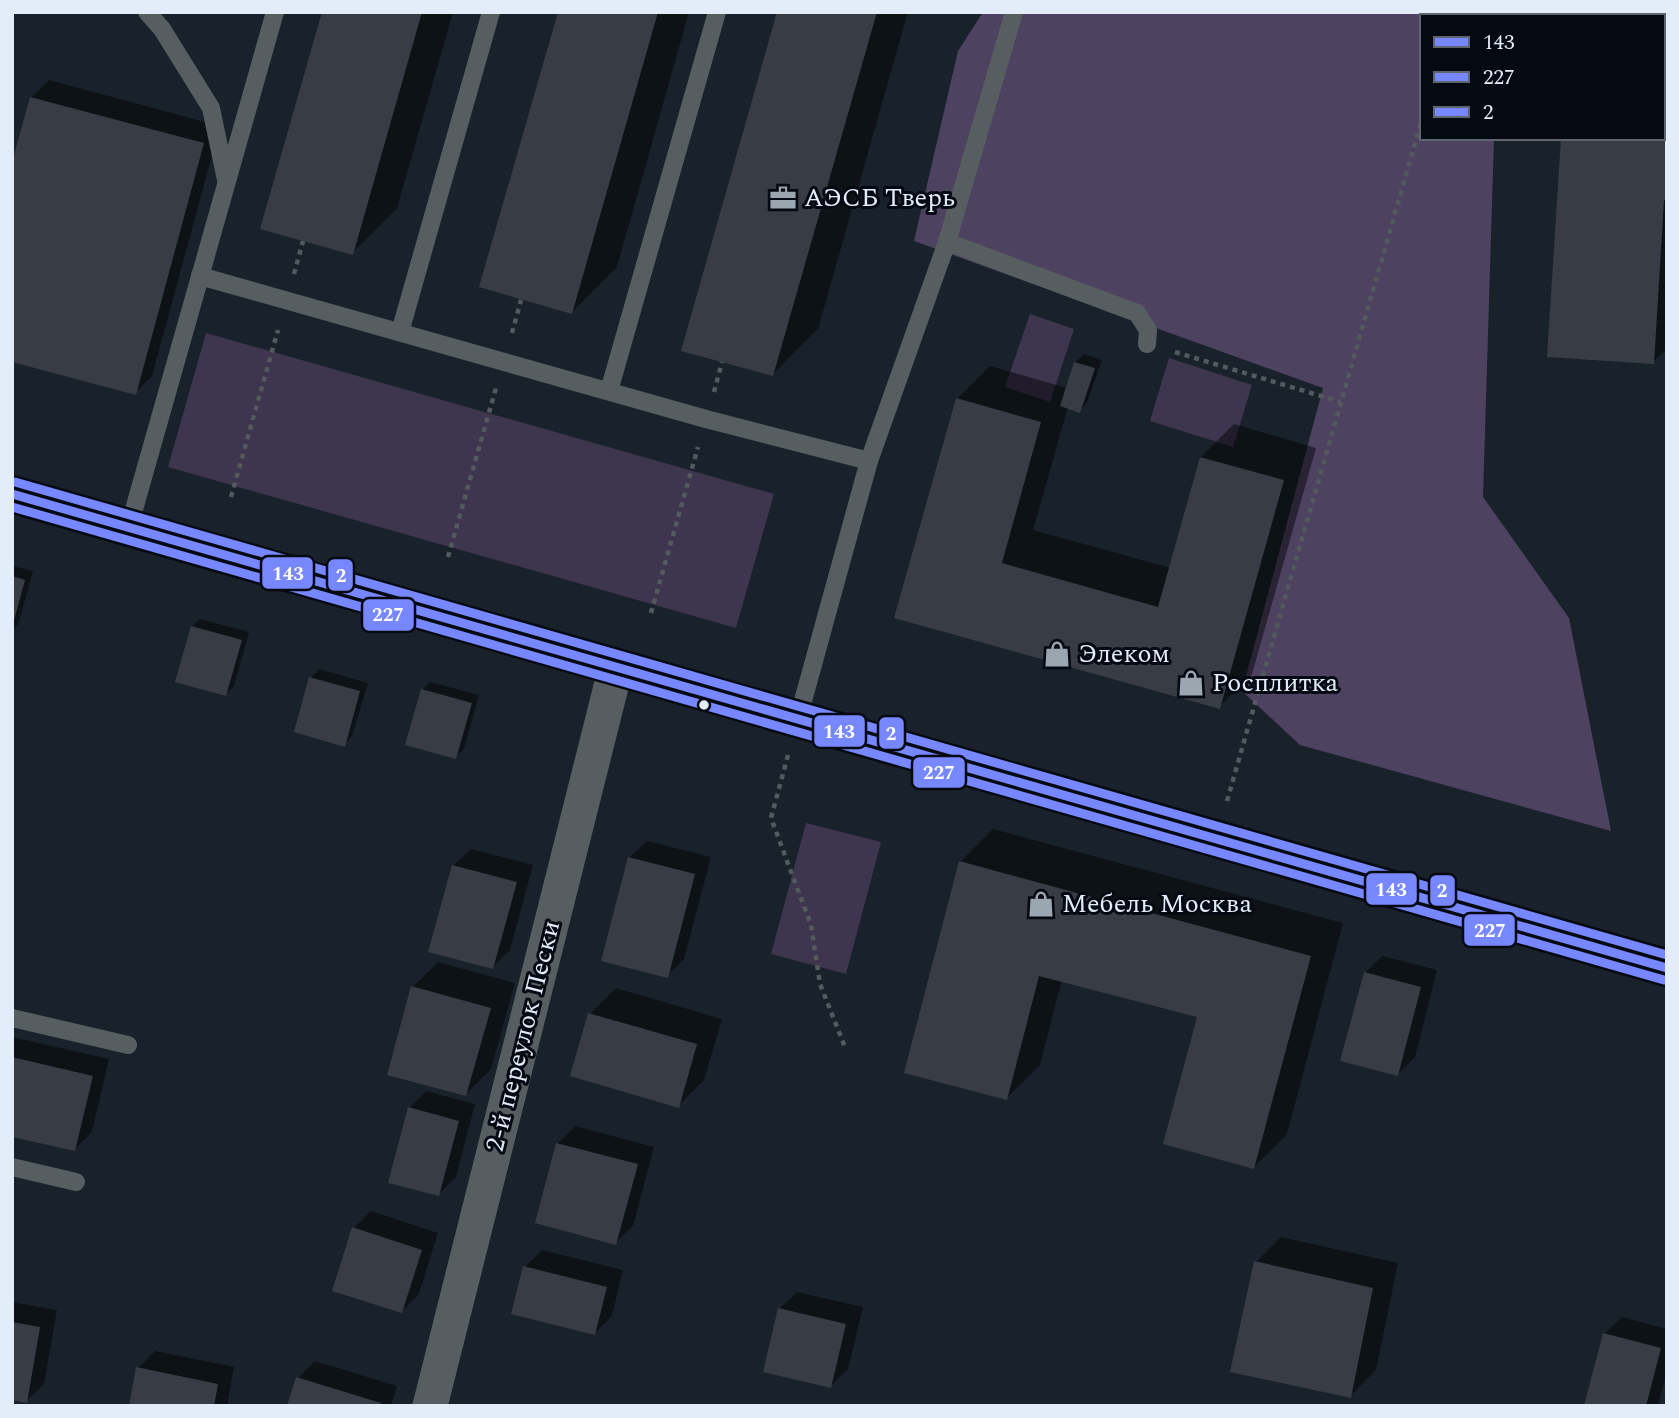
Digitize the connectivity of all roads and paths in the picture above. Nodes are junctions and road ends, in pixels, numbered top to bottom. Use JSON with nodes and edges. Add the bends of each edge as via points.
{"nodes":[{"id":1,"x":147,"y":12,"type":"edge"},
{"id":2,"x":275,"y":12,"type":"edge"},
{"id":3,"x":491,"y":12,"type":"edge"},
{"id":4,"x":717,"y":12,"type":"edge"},
{"id":5,"x":1014,"y":12,"type":"edge"},
{"id":6,"x":1420,"y":126,"type":"edge"},
{"id":7,"x":226,"y":183,"type":"junction"},
{"id":8,"x":303,"y":241,"type":"dead end"},
{"id":9,"x":947,"y":242,"type":"junction"},
{"id":10,"x":200,"y":276,"type":"junction"},
{"id":11,"x":287,"y":300,"type":"junction"},
{"id":12,"x":521,"y":300,"type":"dead end"},
{"id":13,"x":400,"y":332,"type":"junction"},
{"id":14,"x":1147,"y":344,"type":"joint"},
{"id":15,"x":504,"y":362,"type":"junction"},
{"id":16,"x":722,"y":362,"type":"dead end"},
{"id":17,"x":609,"y":391,"type":"junction"},
{"id":18,"x":1341,"y":402,"type":"junction"},
{"id":19,"x":706,"y":419,"type":"junction"},
{"id":20,"x":869,"y":461,"type":"junction"},
{"id":21,"x":12,"y":494,"type":"edge"},
{"id":22,"x":231,"y":497,"type":"dead end"},
{"id":23,"x":128,"y":527,"type":"junction"},
{"id":24,"x":448,"y":557,"type":"dead end"},
{"id":25,"x":651,"y":614,"type":"dead end"},
{"id":26,"x":616,"y":667,"type":"junction"},
{"id":27,"x":798,"y":719,"type":"junction"},
{"id":28,"x":1216,"y":839,"type":"junction"},
{"id":29,"x":1667,"y":968,"type":"edge"},
{"id":30,"x":12,"y":1017,"type":"edge"},
{"id":31,"x":128,"y":1045,"type":"dead end"},
{"id":32,"x":845,"y":1047,"type":"dead end"},
{"id":33,"x":12,"y":1167,"type":"edge"},
{"id":34,"x":76,"y":1182,"type":"dead end"},
{"id":35,"x":430,"y":1406,"type":"edge"}],
"edges":[{"from":1,"to":7,"type":"lane","via":[[211,108]]},
{"from":2,"to":7,"type":"lane"},
{"from":3,"to":13,"type":"lane"},
{"from":4,"to":17,"type":"lane"},
{"from":5,"to":9,"type":"lane"},
{"from":6,"to":18,"type":"path"},
{"from":7,"to":10,"type":"lane"},
{"from":8,"to":11,"type":"path"},
{"from":9,"to":14,"type":"lane","via":[[1137,313],[1148,330]]},
{"from":9,"to":20,"type":"lane"},
{"from":10,"to":11,"type":"lane"},
{"from":10,"to":23,"type":"lane"},
{"from":11,"to":13,"type":"lane"},
{"from":11,"to":22,"type":"path"},
{"from":12,"to":15,"type":"path"},
{"from":13,"to":15,"type":"lane"},
{"from":14,"to":18,"type":"path"},
{"from":15,"to":17,"type":"lane"},
{"from":15,"to":24,"type":"path"},
{"from":16,"to":19,"type":"path"},
{"from":17,"to":19,"type":"lane"},
{"from":18,"to":28,"type":"path"},
{"from":19,"to":20,"type":"lane"},
{"from":19,"to":25,"type":"path"},
{"from":20,"to":27,"type":"lane"},
{"from":21,"to":23,"type":"main road"},
{"from":23,"to":26,"type":"main road"},
{"from":26,"to":27,"type":"main road"},
{"from":26,"to":35,"type":"street","name":"2-й переулок Пески"},
{"from":27,"to":28,"type":"main road"},
{"from":27,"to":32,"type":"path","via":[[771,818],[811,925],[820,984]]},
{"from":28,"to":29,"type":"main road"},
{"from":30,"to":31,"type":"lane"},
{"from":33,"to":34,"type":"lane"}]}
